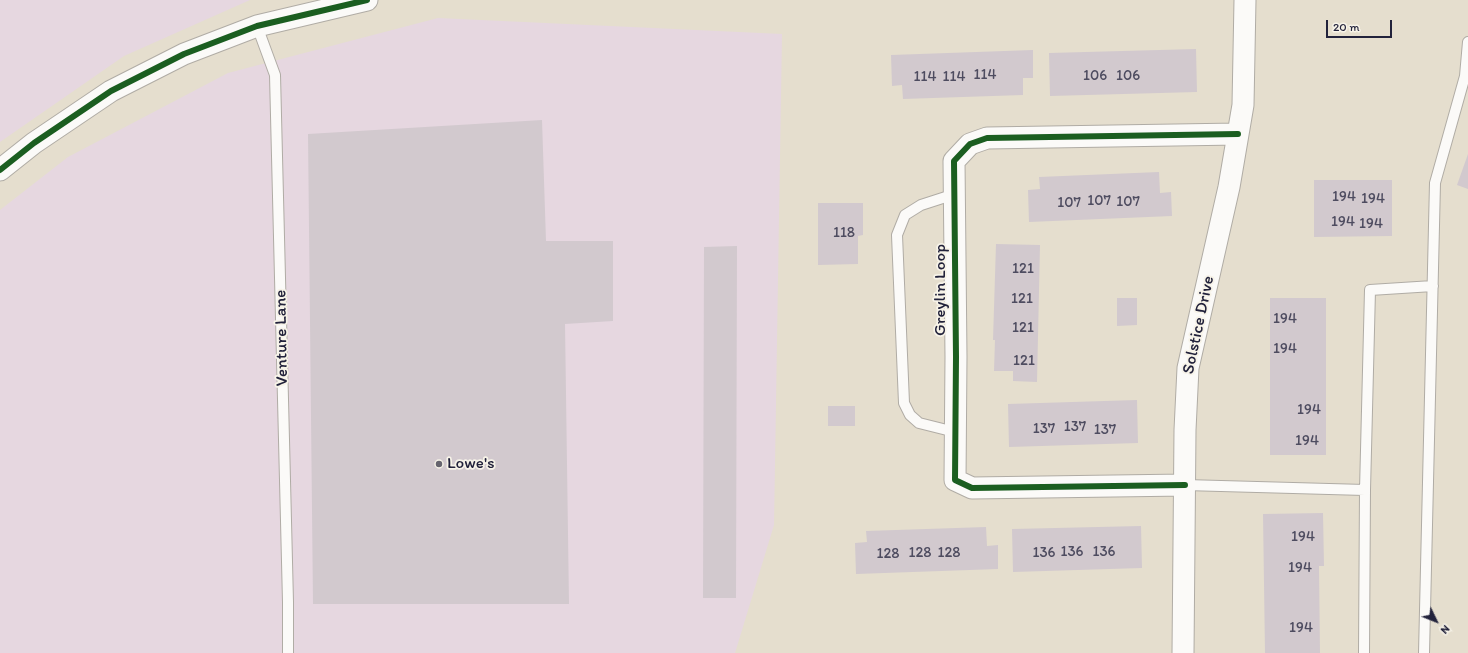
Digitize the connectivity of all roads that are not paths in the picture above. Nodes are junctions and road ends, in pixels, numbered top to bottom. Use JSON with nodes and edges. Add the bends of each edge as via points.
{"nodes":[{"id":1,"x":367,"y":0,"type":"edge"},
{"id":2,"x":1245,"y":0,"type":"edge"},
{"id":3,"x":257,"y":26,"type":"junction"},
{"id":4,"x":1468,"y":42,"type":"edge"},
{"id":5,"x":1238,"y":134,"type":"junction"},
{"id":6,"x":0,"y":170,"type":"edge"},
{"id":7,"x":954,"y":194,"type":"junction"},
{"id":8,"x":1433,"y":286,"type":"junction"},
{"id":9,"x":955,"y":432,"type":"junction"},
{"id":10,"x":1185,"y":485,"type":"junction"},
{"id":11,"x":1366,"y":490,"type":"junction"},
{"id":12,"x":288,"y":653,"type":"edge"},
{"id":13,"x":1183,"y":653,"type":"edge"},
{"id":14,"x":1364,"y":653,"type":"edge"},
{"id":15,"x":1424,"y":653,"type":"edge"}],
"edges":[{"from":1,"to":3,"type":"street"},
{"from":2,"to":5,"type":"street","name":"Solstice Drive","via":[[1243,105]]},
{"from":3,"to":6,"type":"street","via":[[184,54],[111,91],[34,143]]},
{"from":3,"to":12,"type":"lane","name":"Venture Lane","via":[[275,75]]},
{"from":4,"to":8,"type":"lane","via":[[1465,76],[1435,183]]},
{"from":5,"to":7,"type":"street","name":"Greylin Loop","via":[[987,138],[970,144],[954,161]]},
{"from":5,"to":10,"type":"street","name":"Solstice Drive","via":[[1230,186],[1188,368]]},
{"from":7,"to":9,"type":"street","name":"Greylin Loop"},
{"from":7,"to":9,"type":"lane","via":[[921,204],[905,215],[897,235],[904,403],[910,415],[919,423]]},
{"from":8,"to":11,"type":"lane","via":[[1370,290]]},
{"from":8,"to":15,"type":"lane"},
{"from":9,"to":10,"type":"street","name":"Greylin Loop","via":[[955,480],[972,488]]},
{"from":10,"to":11,"type":"lane"},
{"from":10,"to":13,"type":"street","name":"Solstice Drive"},
{"from":11,"to":14,"type":"lane"}]}
